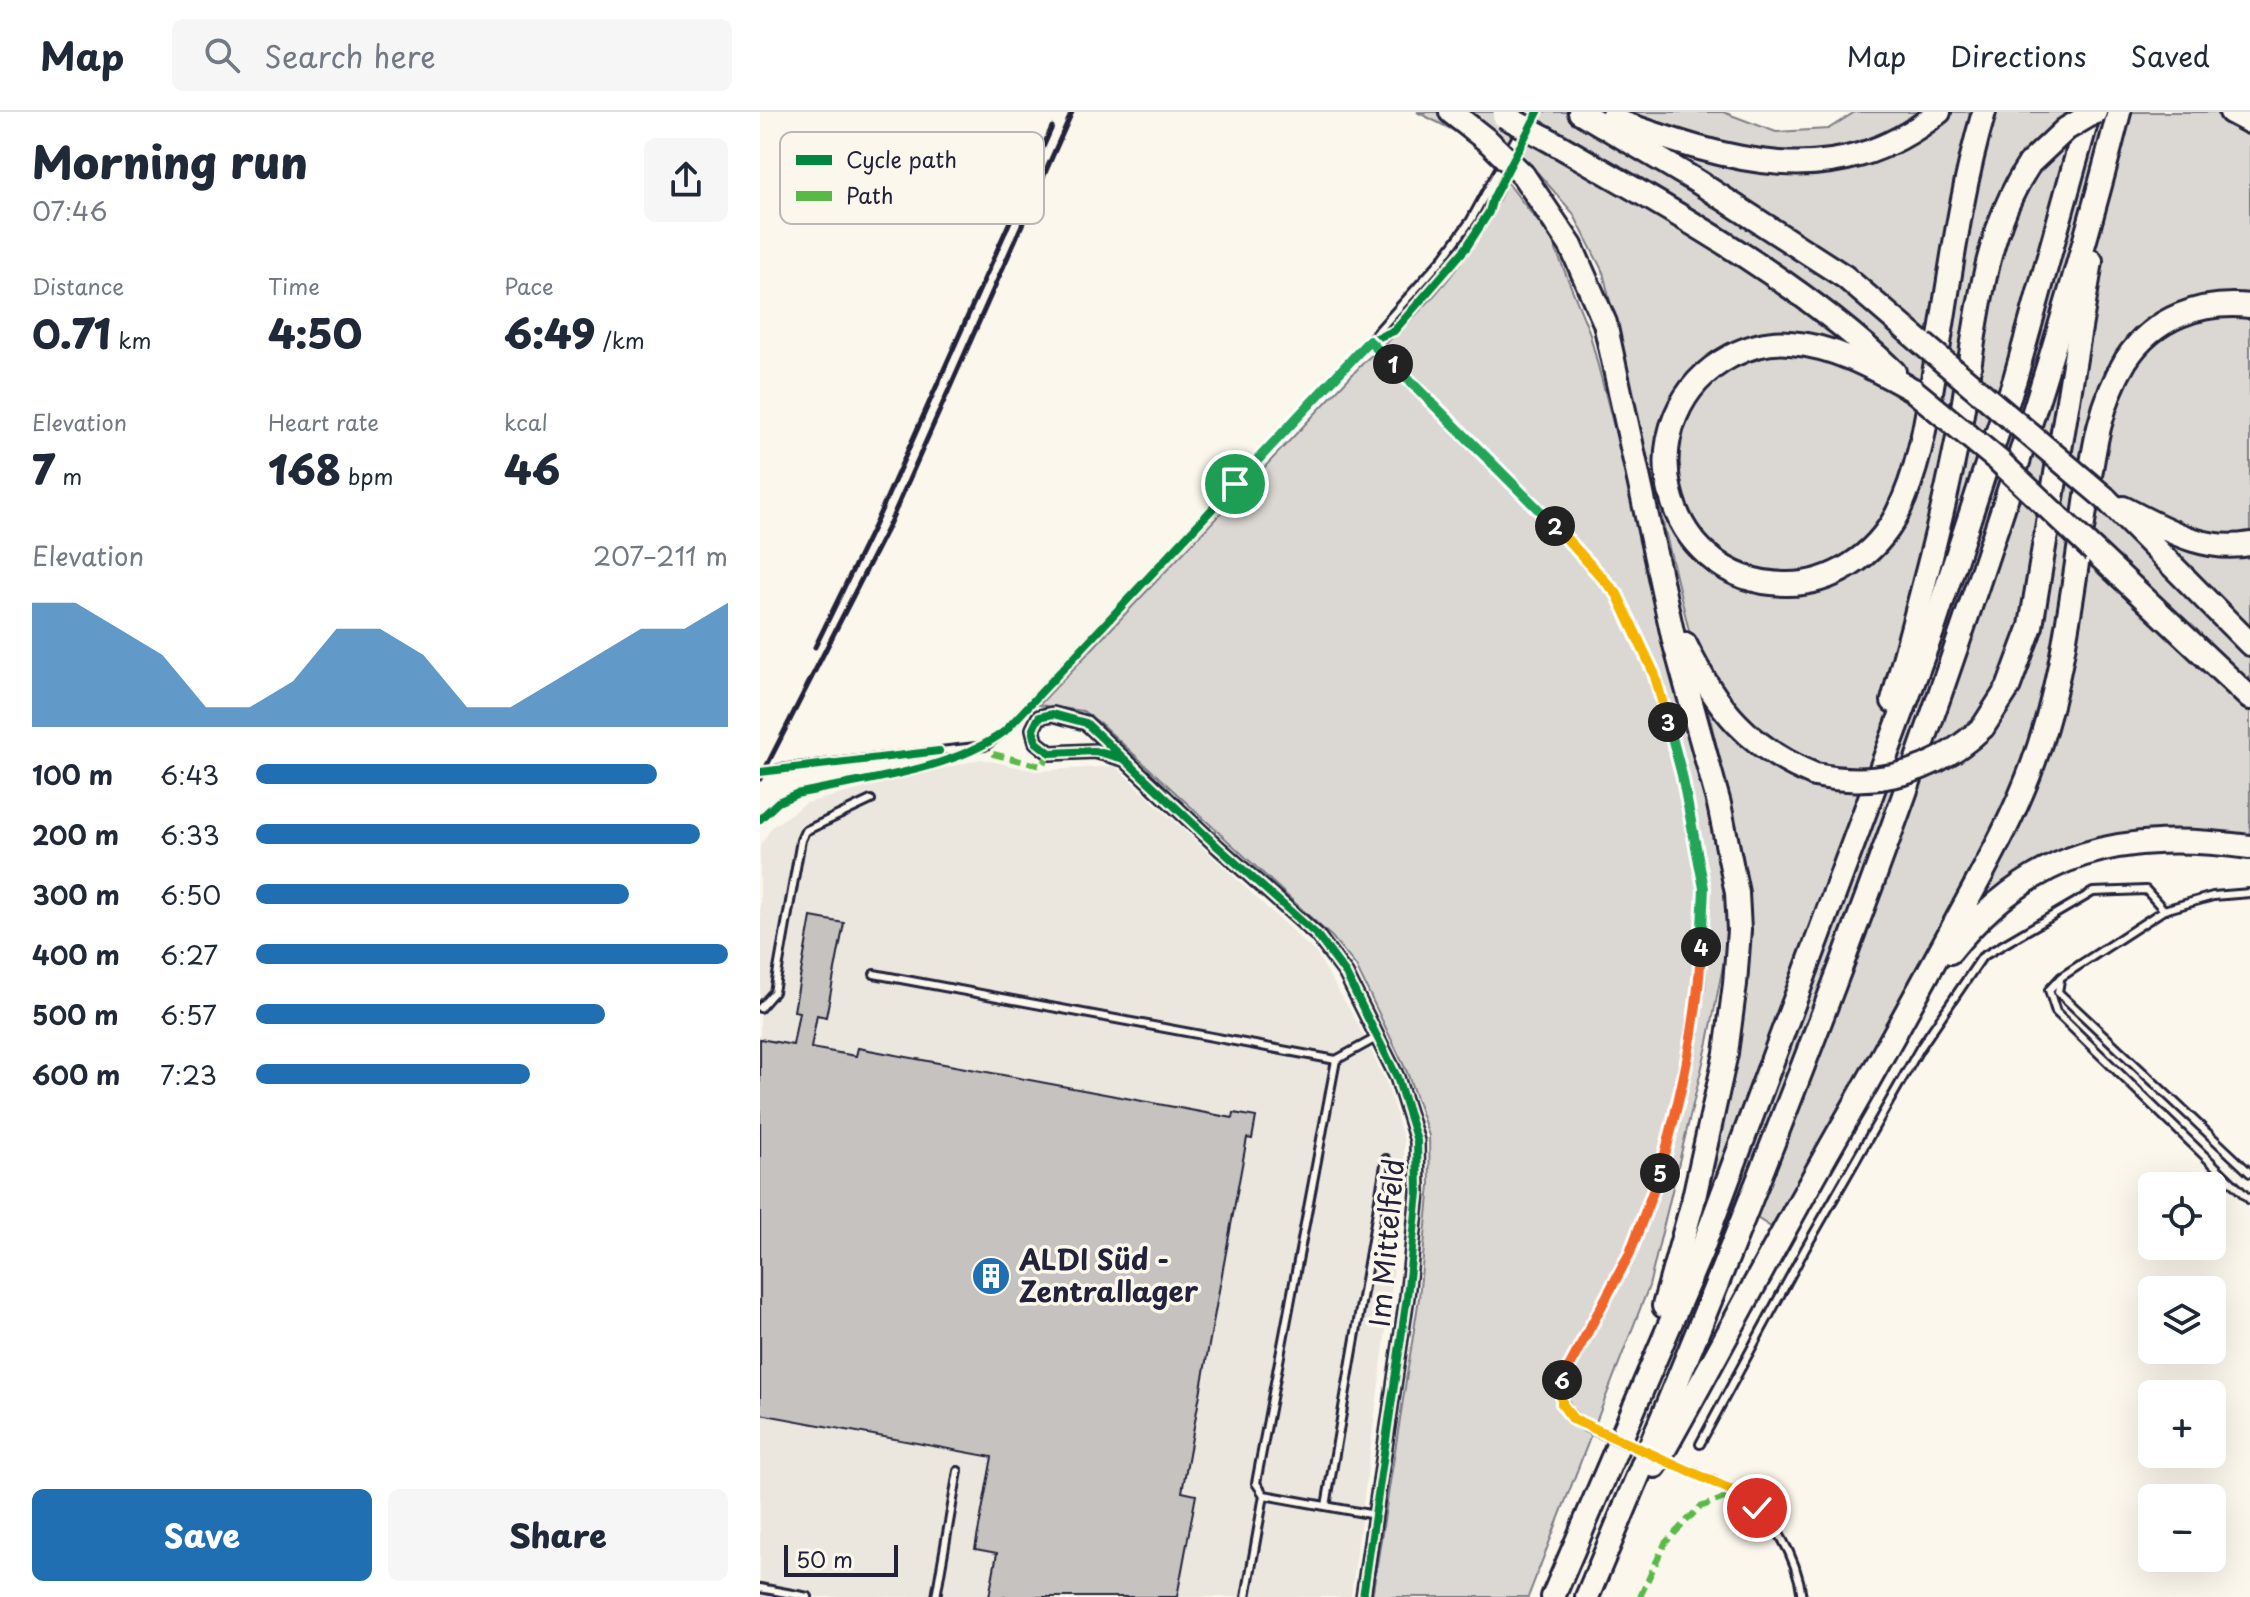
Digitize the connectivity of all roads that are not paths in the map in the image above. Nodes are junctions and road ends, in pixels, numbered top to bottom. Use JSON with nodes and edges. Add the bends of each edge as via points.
{"nodes":[{"id":1,"x":1451,"y":112,"type":"edge"},
{"id":2,"x":1530,"y":112,"type":"edge"},
{"id":3,"x":1580,"y":112,"type":"edge"},
{"id":4,"x":1592,"y":112,"type":"edge"},
{"id":5,"x":1939,"y":112,"type":"edge"},
{"id":6,"x":1984,"y":112,"type":"edge"},
{"id":7,"x":2092,"y":112,"type":"edge"},
{"id":8,"x":2119,"y":112,"type":"edge"},
{"id":9,"x":2231,"y":112,"type":"edge"},
{"id":10,"x":1500,"y":114,"type":"edge"},
{"id":11,"x":2250,"y":122,"type":"edge"},
{"id":12,"x":2108,"y":158,"type":"junction"},
{"id":13,"x":2250,"y":306,"type":"edge"},
{"id":14,"x":1369,"y":341,"type":"junction"},
{"id":15,"x":1913,"y":390,"type":"junction"},
{"id":16,"x":2105,"y":498,"type":"junction"},
{"id":17,"x":2250,"y":544,"type":"edge"},
{"id":18,"x":1664,"y":596,"type":"junction"},
{"id":19,"x":2250,"y":644,"type":"edge"},
{"id":20,"x":2250,"y":698,"type":"edge"},
{"id":21,"x":1124,"y":759,"type":"junction"},
{"id":22,"x":778,"y":769,"type":"dead end"},
{"id":23,"x":871,"y":800,"type":"dead end"},
{"id":24,"x":1860,"y":826,"type":"junction"},
{"id":25,"x":2250,"y":847,"type":"edge"},
{"id":26,"x":2250,"y":893,"type":"edge"},
{"id":27,"x":2164,"y":910,"type":"junction"},
{"id":28,"x":874,"y":974,"type":"dead end"},
{"id":29,"x":2061,"y":977,"type":"junction"},
{"id":30,"x":1924,"y":984,"type":"junction"},
{"id":31,"x":760,"y":1008,"type":"edge"},
{"id":32,"x":1378,"y":1037,"type":"junction"},
{"id":33,"x":1336,"y":1060,"type":"junction"},
{"id":34,"x":1386,"y":1159,"type":"dead end"},
{"id":35,"x":2250,"y":1173,"type":"edge"},
{"id":36,"x":2250,"y":1200,"type":"edge"},
{"id":37,"x":1636,"y":1399,"type":"junction"},
{"id":38,"x":1700,"y":1444,"type":"dead end"},
{"id":39,"x":958,"y":1471,"type":"dead end"},
{"id":40,"x":1264,"y":1495,"type":"junction"},
{"id":41,"x":1326,"y":1506,"type":"junction"},
{"id":42,"x":1375,"y":1515,"type":"junction"},
{"id":43,"x":1602,"y":1561,"type":"junction"},
{"id":44,"x":760,"y":1588,"type":"edge"},
{"id":45,"x":808,"y":1597,"type":"edge"},
{"id":46,"x":936,"y":1597,"type":"edge"},
{"id":47,"x":1246,"y":1597,"type":"edge"},
{"id":48,"x":1363,"y":1597,"type":"edge"},
{"id":49,"x":1553,"y":1597,"type":"edge"},
{"id":50,"x":1587,"y":1597,"type":"edge"},
{"id":51,"x":1802,"y":1597,"type":"edge"}],
"edges":[{"from":1,"to":18,"type":"highway","bridge":true,"via":[[1523,175],[1571,246],[1605,323]]},
{"from":2,"to":14,"type":"lane","via":[[1471,220]]},
{"from":3,"to":16,"type":"highway","bridge":true,"via":[[1845,277]]},
{"from":4,"to":5,"type":"highway","via":[[1718,155],[1780,164],[1815,163],[1876,149]]},
{"from":6,"to":15,"type":"highway","via":[[1964,189],[1921,449],[1896,516],[1880,540],[1836,574],[1786,584],[1740,575],[1718,564],[1682,524],[1669,495],[1668,438],[1679,406],[1696,381],[1716,365],[1765,344],[1788,343],[1851,358]]},
{"from":7,"to":24,"type":"highway","via":[[1977,495]]},
{"from":7,"to":24,"type":"highway","bridge":true,"via":[[2030,163],[2011,193],[1990,256],[1930,565]]},
{"from":8,"to":12,"type":"highway"},
{"from":9,"to":11,"type":"highway"},
{"from":10,"to":15,"type":"highway","bridge":true,"via":[[1677,213],[1770,275],[1864,343]]},
{"from":12,"to":18,"type":"highway","bridge":true,"via":[[2031,626],[2008,688],[1983,727],[1955,751],[1905,774],[1869,780],[1815,775],[1761,746],[1728,716],[1703,681]]},
{"from":12,"to":43,"type":"highway","via":[[2000,519],[1854,936],[1727,1264]]},
{"from":13,"to":30,"type":"highway","via":[[2226,303],[2170,318],[2147,335],[2112,385],[2095,450],[2063,651],[2034,763]]},
{"from":14,"to":22,"type":"lane","via":[[1058,677],[985,746]]},
{"from":14,"to":51,"type":"lane","bridge":true,"via":[[1617,594],[1654,673],[1682,775],[1704,888],[1700,986],[1681,1090],[1647,1213],[1560,1383],[1562,1404],[1586,1427],[1738,1493],[1757,1508],[1779,1534]]},
{"from":15,"to":20,"type":"highway","bridge":true,"via":[[1999,461]]},
{"from":16,"to":17,"type":"highway","via":[[2182,537],[2210,545]]},
{"from":16,"to":19,"type":"highway"},
{"from":18,"to":37,"type":"highway","via":[[1731,854],[1739,930],[1726,1053],[1710,1127]]},
{"from":21,"to":21,"type":"street","name":"Im Mittelfeld","via":[[1086,723],[1053,714],[1039,717],[1033,729],[1036,742],[1050,753],[1095,751]]},
{"from":21,"to":32,"type":"street","name":"Im Mittelfeld","via":[[1317,935],[1346,974]]},
{"from":23,"to":31,"type":"lane","via":[[805,831],[774,992]]},
{"from":24,"to":37,"type":"highway","via":[[1701,1252]]},
{"from":25,"to":30,"type":"highway","via":[[2162,841],[2062,861],[2037,872],[1985,912]]},
{"from":26,"to":27,"type":"lane","via":[[2213,896]]},
{"from":27,"to":29,"type":"lane"},
{"from":27,"to":38,"type":"lane","via":[[2146,890],[2093,892],[1982,957],[1920,1048]]},
{"from":28,"to":33,"type":"lane"},
{"from":29,"to":35,"type":"lane","via":[[2058,992]]},
{"from":29,"to":36,"type":"lane","via":[[2049,990],[2056,1012]]},
{"from":30,"to":43,"type":"highway"},
{"from":32,"to":33,"type":"lane"},
{"from":32,"to":42,"type":"street","name":"Im Mittelfeld","via":[[1417,1141],[1418,1193]]},
{"from":33,"to":40,"type":"lane","via":[[1256,1483]]},
{"from":34,"to":41,"type":"lane"},
{"from":37,"to":49,"type":"highway"},
{"from":39,"to":46,"type":"lane"},
{"from":40,"to":41,"type":"lane"},
{"from":40,"to":47,"type":"lane"},
{"from":41,"to":42,"type":"lane"},
{"from":42,"to":48,"type":"street","name":"Im Mittelfeld"},
{"from":43,"to":50,"type":"highway"},
{"from":44,"to":45,"type":"lane"}]}
